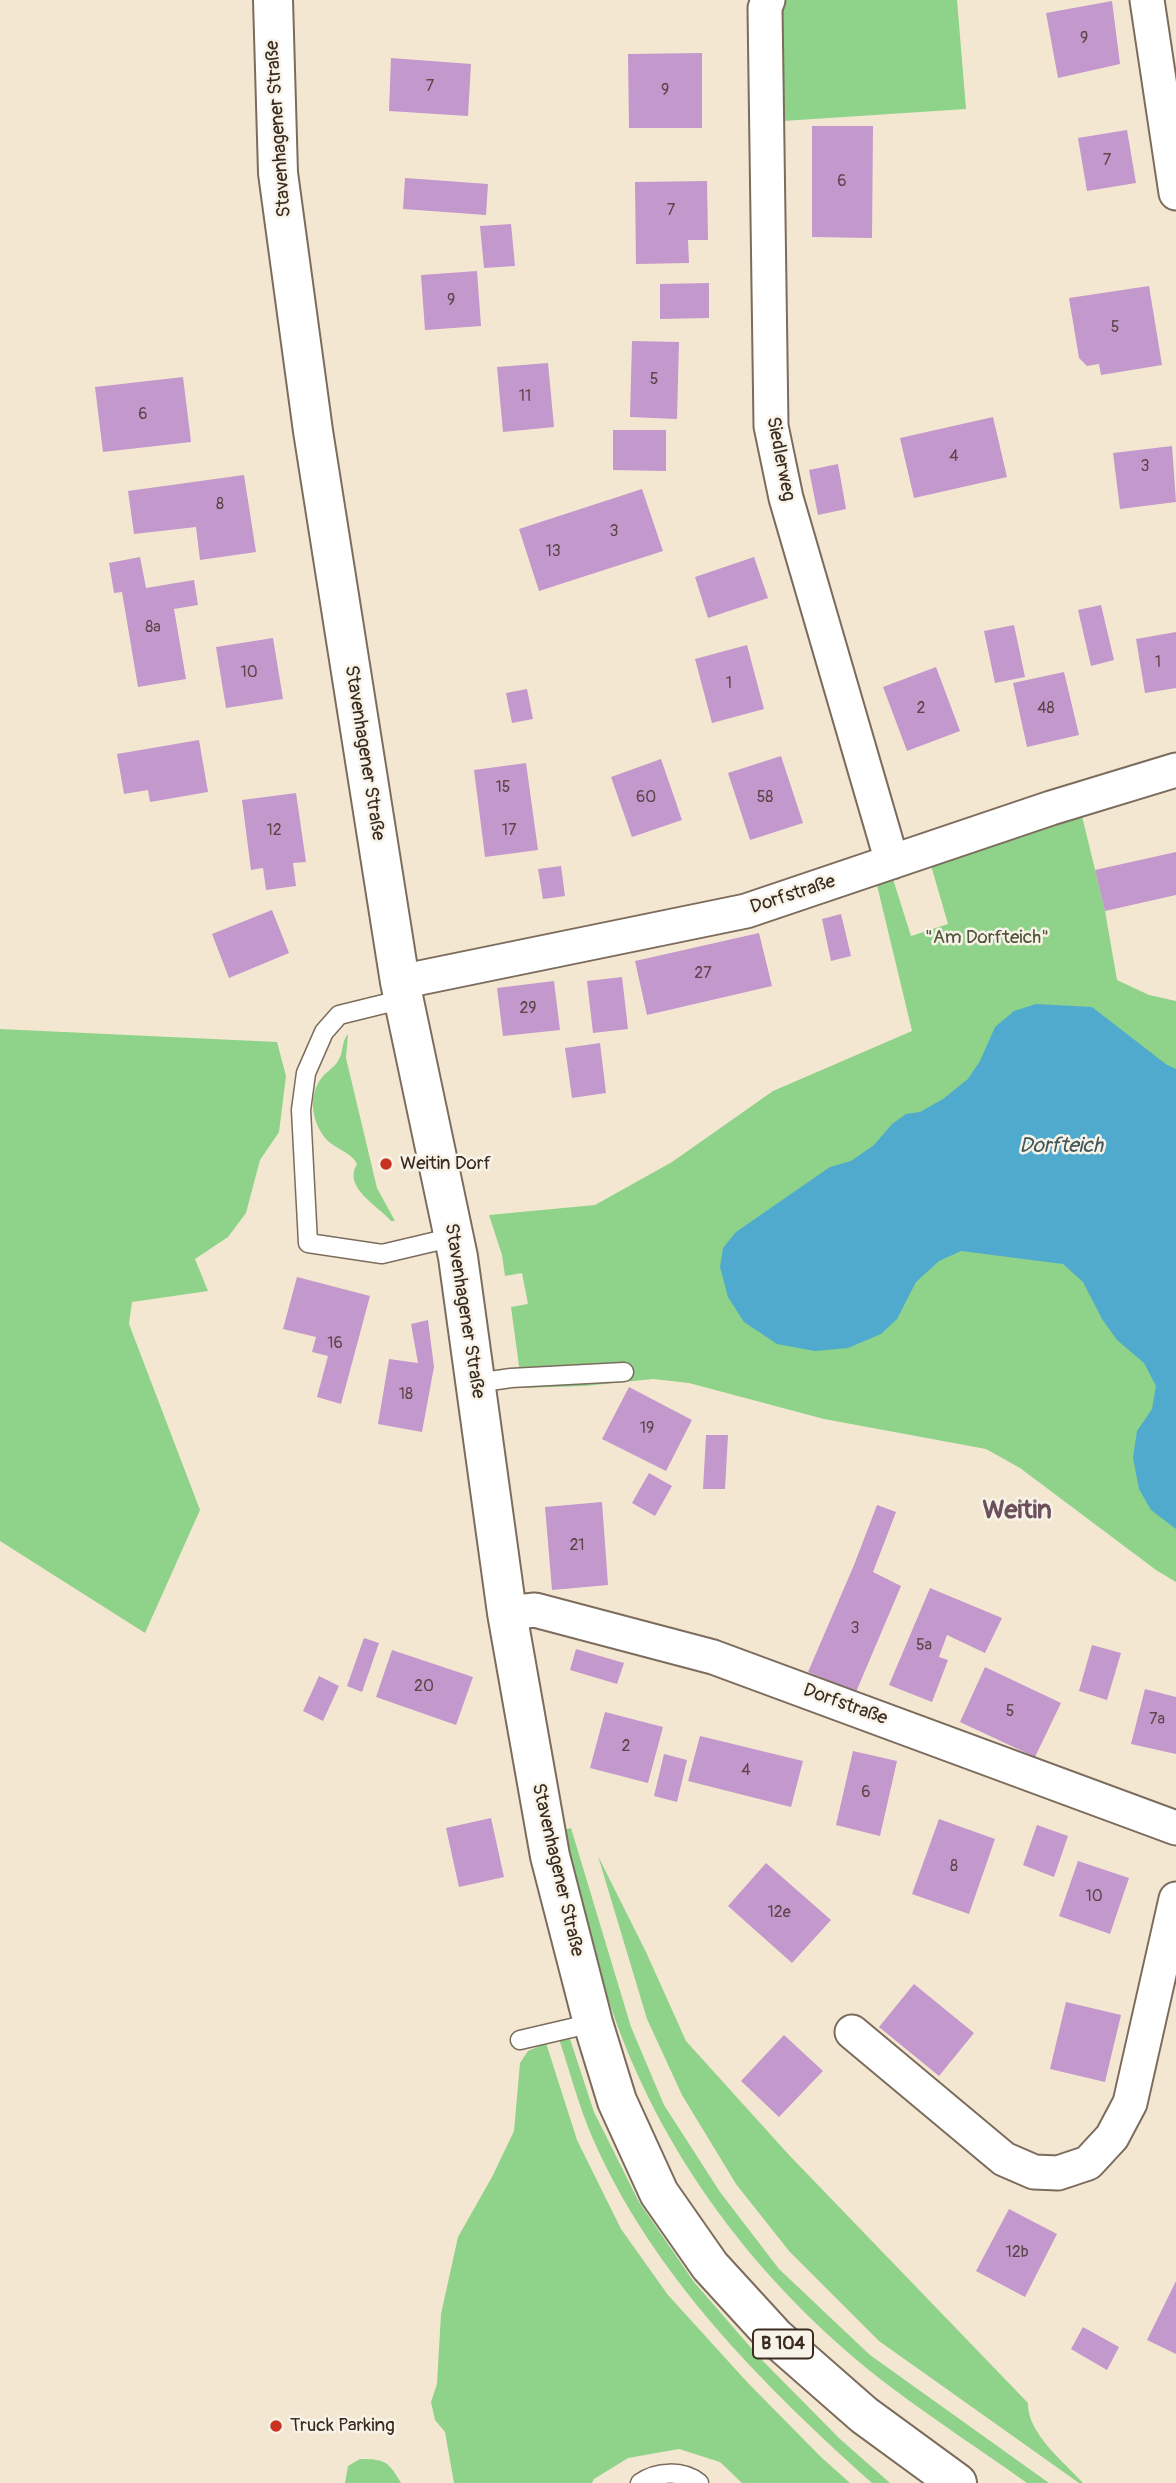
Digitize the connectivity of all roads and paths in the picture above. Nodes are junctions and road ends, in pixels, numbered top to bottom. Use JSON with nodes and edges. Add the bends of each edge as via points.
{"nodes":[{"id":1,"x":273,"y":0,"type":"edge"},
{"id":2,"x":768,"y":0,"type":"edge"},
{"id":3,"x":1147,"y":0,"type":"edge"},
{"id":4,"x":1176,"y":193,"type":"edge"},
{"id":5,"x":1176,"y":770,"type":"edge"},
{"id":6,"x":892,"y":862,"type":"junction"},
{"id":7,"x":402,"y":990,"type":"junction"},
{"id":8,"x":454,"y":1237,"type":"junction"},
{"id":9,"x":624,"y":1372,"type":"dead end"},
{"id":10,"x":476,"y":1383,"type":"junction"},
{"id":11,"x":507,"y":1613,"type":"junction"},
{"id":12,"x":1176,"y":1828,"type":"edge"},
{"id":13,"x":1176,"y":1899,"type":"edge"},
{"id":14,"x":593,"y":2022,"type":"junction"},
{"id":15,"x":852,"y":2032,"type":"dead end"},
{"id":16,"x":520,"y":2040,"type":"dead end"},
{"id":17,"x":640,"y":2483,"type":"edge"},
{"id":18,"x":699,"y":2483,"type":"edge"},
{"id":19,"x":957,"y":2483,"type":"edge"}],
"edges":[{"from":1,"to":7,"type":"main road","name":"Stavenhagener Straße","number":"B 104","via":[[278,173],[313,431]]},
{"from":2,"to":6,"type":"street","name":"Siedlerweg","via":[[771,426],[786,498]]},
{"from":3,"to":4,"type":"street"},
{"from":5,"to":6,"type":"street","name":"Dorfstraße"},
{"from":6,"to":7,"type":"street","name":"Dorfstraße","via":[[746,911]]},
{"from":7,"to":8,"type":"main road","name":"Stavenhagener Straße","number":"B 104"},
{"from":7,"to":8,"type":"lane","via":[[339,1014],[324,1032],[306,1073],[301,1110],[308,1243],[382,1254]]},
{"from":8,"to":10,"type":"main road","name":"Stavenhagener Straße","number":"B 104"},
{"from":9,"to":10,"type":"lane"},
{"from":10,"to":11,"type":"main road","name":"Stavenhagener Straße","number":"B 104"},
{"from":11,"to":12,"type":"street","name":"Dorfstraße","via":[[535,1610],[713,1657]]},
{"from":11,"to":14,"type":"main road","name":"Stavenhagener Straße","number":"B 104","via":[[550,1856]]},
{"from":13,"to":15,"type":"street","via":[[1129,2103],[1112,2137],[1088,2162],[1058,2174],[1034,2172],[1004,2159]]},
{"from":14,"to":16,"type":"lane"},
{"from":14,"to":19,"type":"main road","name":"Stavenhagener Straße","number":"B 104","via":[[617,2101],[659,2193],[710,2266],[775,2337],[854,2407]]},
{"from":17,"to":18,"type":"lane","via":[[668,2473],[691,2476]]}]}
